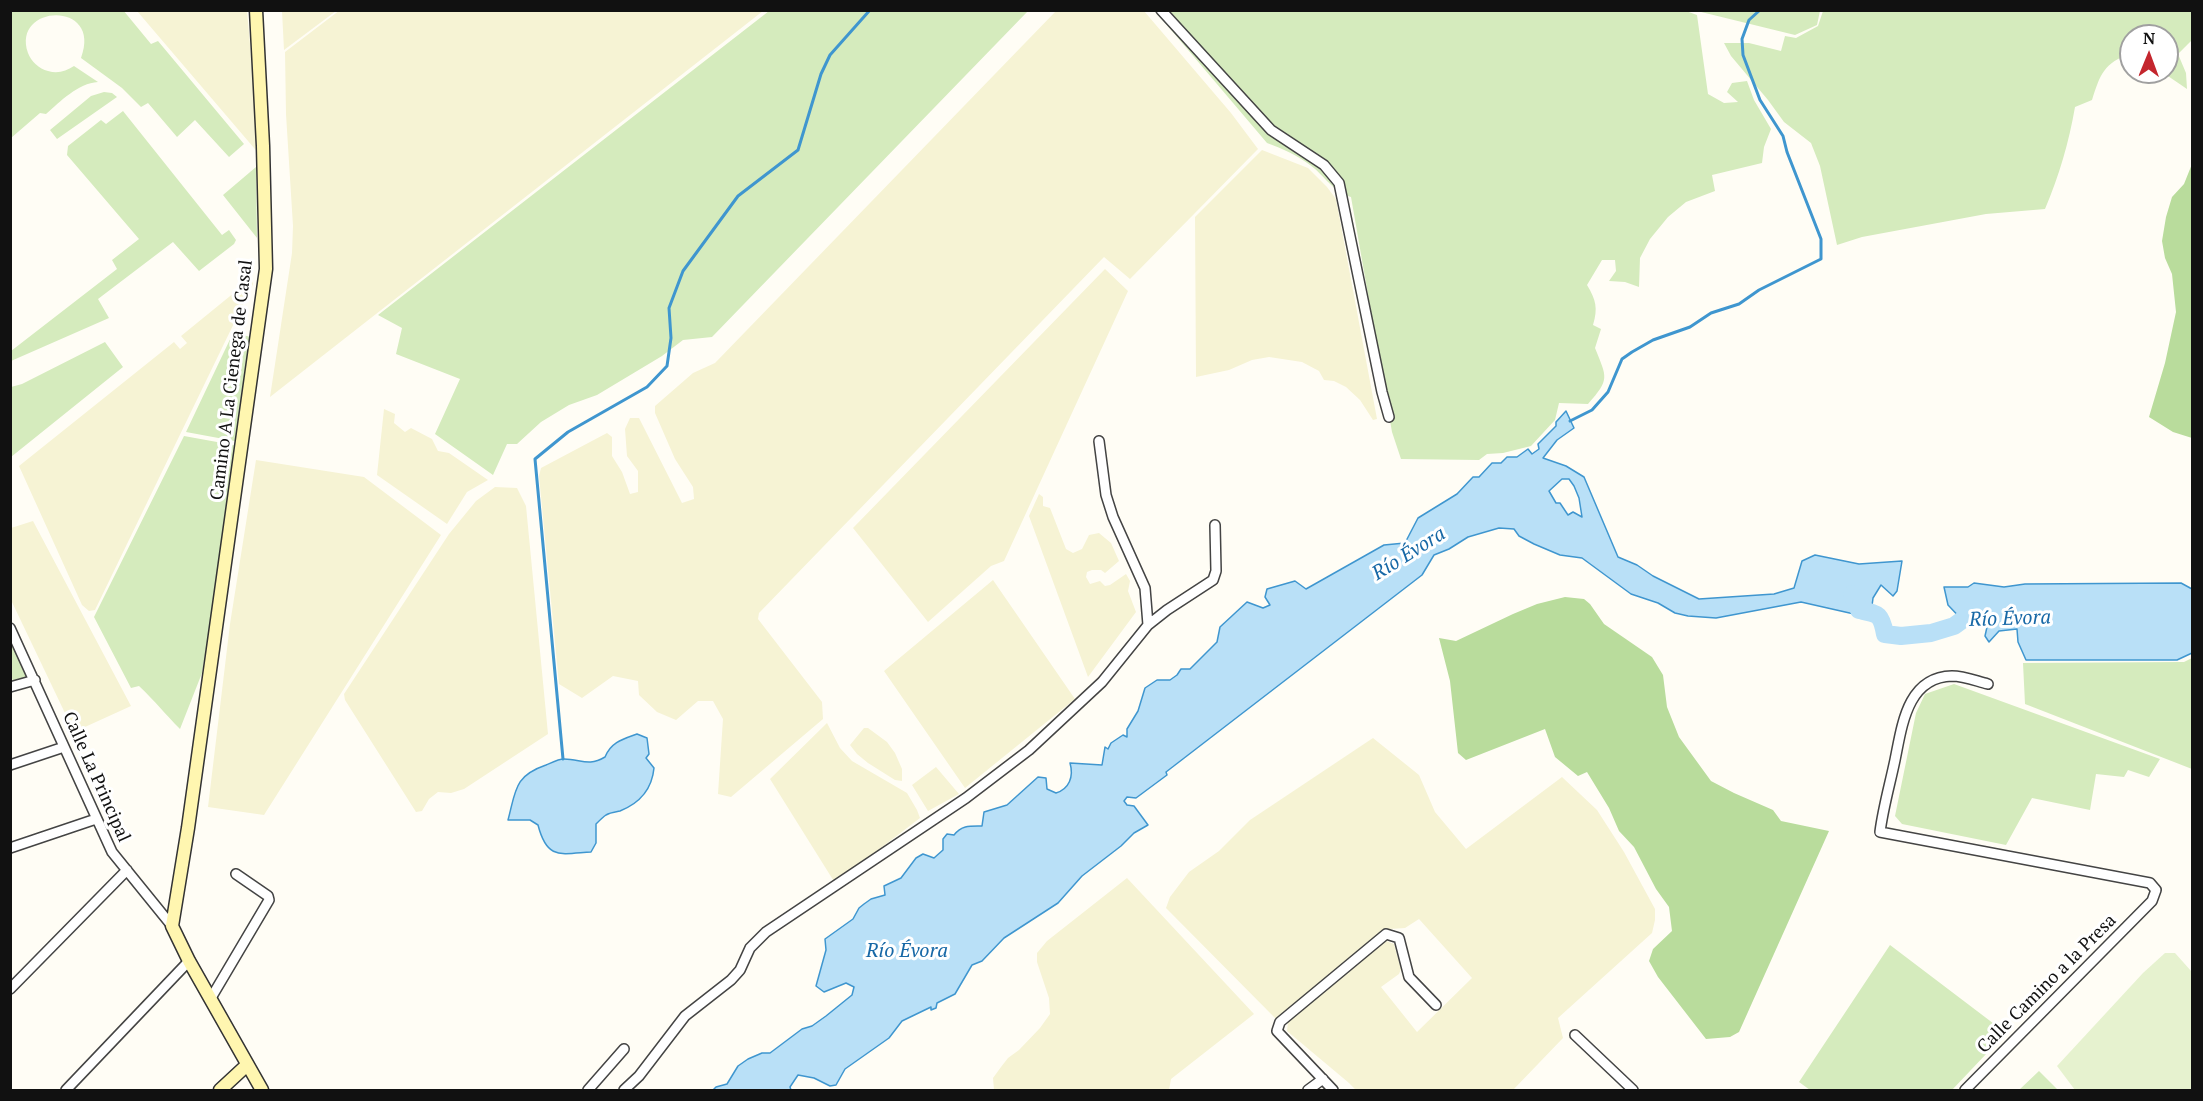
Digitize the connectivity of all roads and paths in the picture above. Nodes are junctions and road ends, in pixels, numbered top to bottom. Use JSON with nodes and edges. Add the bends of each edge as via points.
{"nodes":[{"id":1,"x":256,"y":10,"type":"edge"},
{"id":2,"x":1161,"y":10,"type":"edge"},
{"id":3,"x":1389,"y":417,"type":"dead end"},
{"id":4,"x":1099,"y":441,"type":"dead end"},
{"id":5,"x":1215,"y":525,"type":"dead end"},
{"id":6,"x":1148,"y":625,"type":"junction"},
{"id":7,"x":10,"y":628,"type":"edge"},
{"id":8,"x":35,"y":680,"type":"junction"},
{"id":9,"x":1988,"y":684,"type":"dead end"},
{"id":10,"x":10,"y":687,"type":"edge"},
{"id":11,"x":64,"y":747,"type":"junction"},
{"id":12,"x":10,"y":765,"type":"edge"},
{"id":13,"x":96,"y":819,"type":"junction"},
{"id":14,"x":10,"y":848,"type":"edge"},
{"id":15,"x":127,"y":870,"type":"junction"},
{"id":16,"x":236,"y":874,"type":"dead end"},
{"id":17,"x":172,"y":926,"type":"junction"},
{"id":18,"x":189,"y":961,"type":"junction"},
{"id":19,"x":10,"y":989,"type":"edge"},
{"id":20,"x":211,"y":998,"type":"junction"},
{"id":21,"x":1436,"y":1005,"type":"dead end"},
{"id":22,"x":1575,"y":1035,"type":"dead end"},
{"id":23,"x":624,"y":1049,"type":"dead end"},
{"id":24,"x":247,"y":1065,"type":"junction"},
{"id":25,"x":1323,"y":1079,"type":"junction"},
{"id":26,"x":66,"y":1090,"type":"edge"},
{"id":27,"x":220,"y":1090,"type":"edge"},
{"id":28,"x":262,"y":1090,"type":"edge"},
{"id":29,"x":588,"y":1090,"type":"edge"},
{"id":30,"x":624,"y":1090,"type":"edge"},
{"id":31,"x":1308,"y":1090,"type":"edge"},
{"id":32,"x":1333,"y":1090,"type":"edge"},
{"id":33,"x":1633,"y":1090,"type":"edge"},
{"id":34,"x":1965,"y":1090,"type":"edge"}],
"edges":[{"from":1,"to":17,"type":"street","name":"Camino A La Cienega de Casal","via":[[266,269]]},
{"from":2,"to":3,"type":"street","via":[[1270,130],[1324,165],[1339,183]]},
{"from":4,"to":6,"type":"street","via":[[1110,506],[1145,588]]},
{"from":5,"to":6,"type":"street","via":[[1213,580]]},
{"from":6,"to":30,"type":"street","via":[[1102,682],[1029,750],[966,798],[766,932],[750,948],[740,970],[685,1016]]},
{"from":7,"to":8,"type":"street","name":"Calle La Principal"},
{"from":8,"to":10,"type":"street"},
{"from":8,"to":11,"type":"street","name":"Calle La Principal"},
{"from":9,"to":34,"type":"street","name":"Calle Camino a la Presa","via":[[1943,677],[1917,692],[1904,719],[1880,832],[2150,883],[2156,890],[2152,901]]},
{"from":11,"to":12,"type":"street"},
{"from":11,"to":13,"type":"street","name":"Calle La Principal"},
{"from":13,"to":14,"type":"street"},
{"from":13,"to":15,"type":"street","name":"Calle La Principal","via":[[113,856]]},
{"from":15,"to":17,"type":"street","name":"Calle La Principal"},
{"from":15,"to":19,"type":"street"},
{"from":16,"to":20,"type":"street","via":[[269,900]]},
{"from":17,"to":18,"type":"street"},
{"from":18,"to":20,"type":"street"},
{"from":18,"to":26,"type":"street"},
{"from":20,"to":24,"type":"street"},
{"from":21,"to":25,"type":"street","via":[[1409,976],[1399,938],[1386,934],[1280,1022],[1277,1031]]},
{"from":22,"to":33,"type":"street"},
{"from":23,"to":29,"type":"street"},
{"from":24,"to":27,"type":"street"},
{"from":24,"to":28,"type":"street"},
{"from":25,"to":31,"type":"street"},
{"from":25,"to":32,"type":"street"}]}
